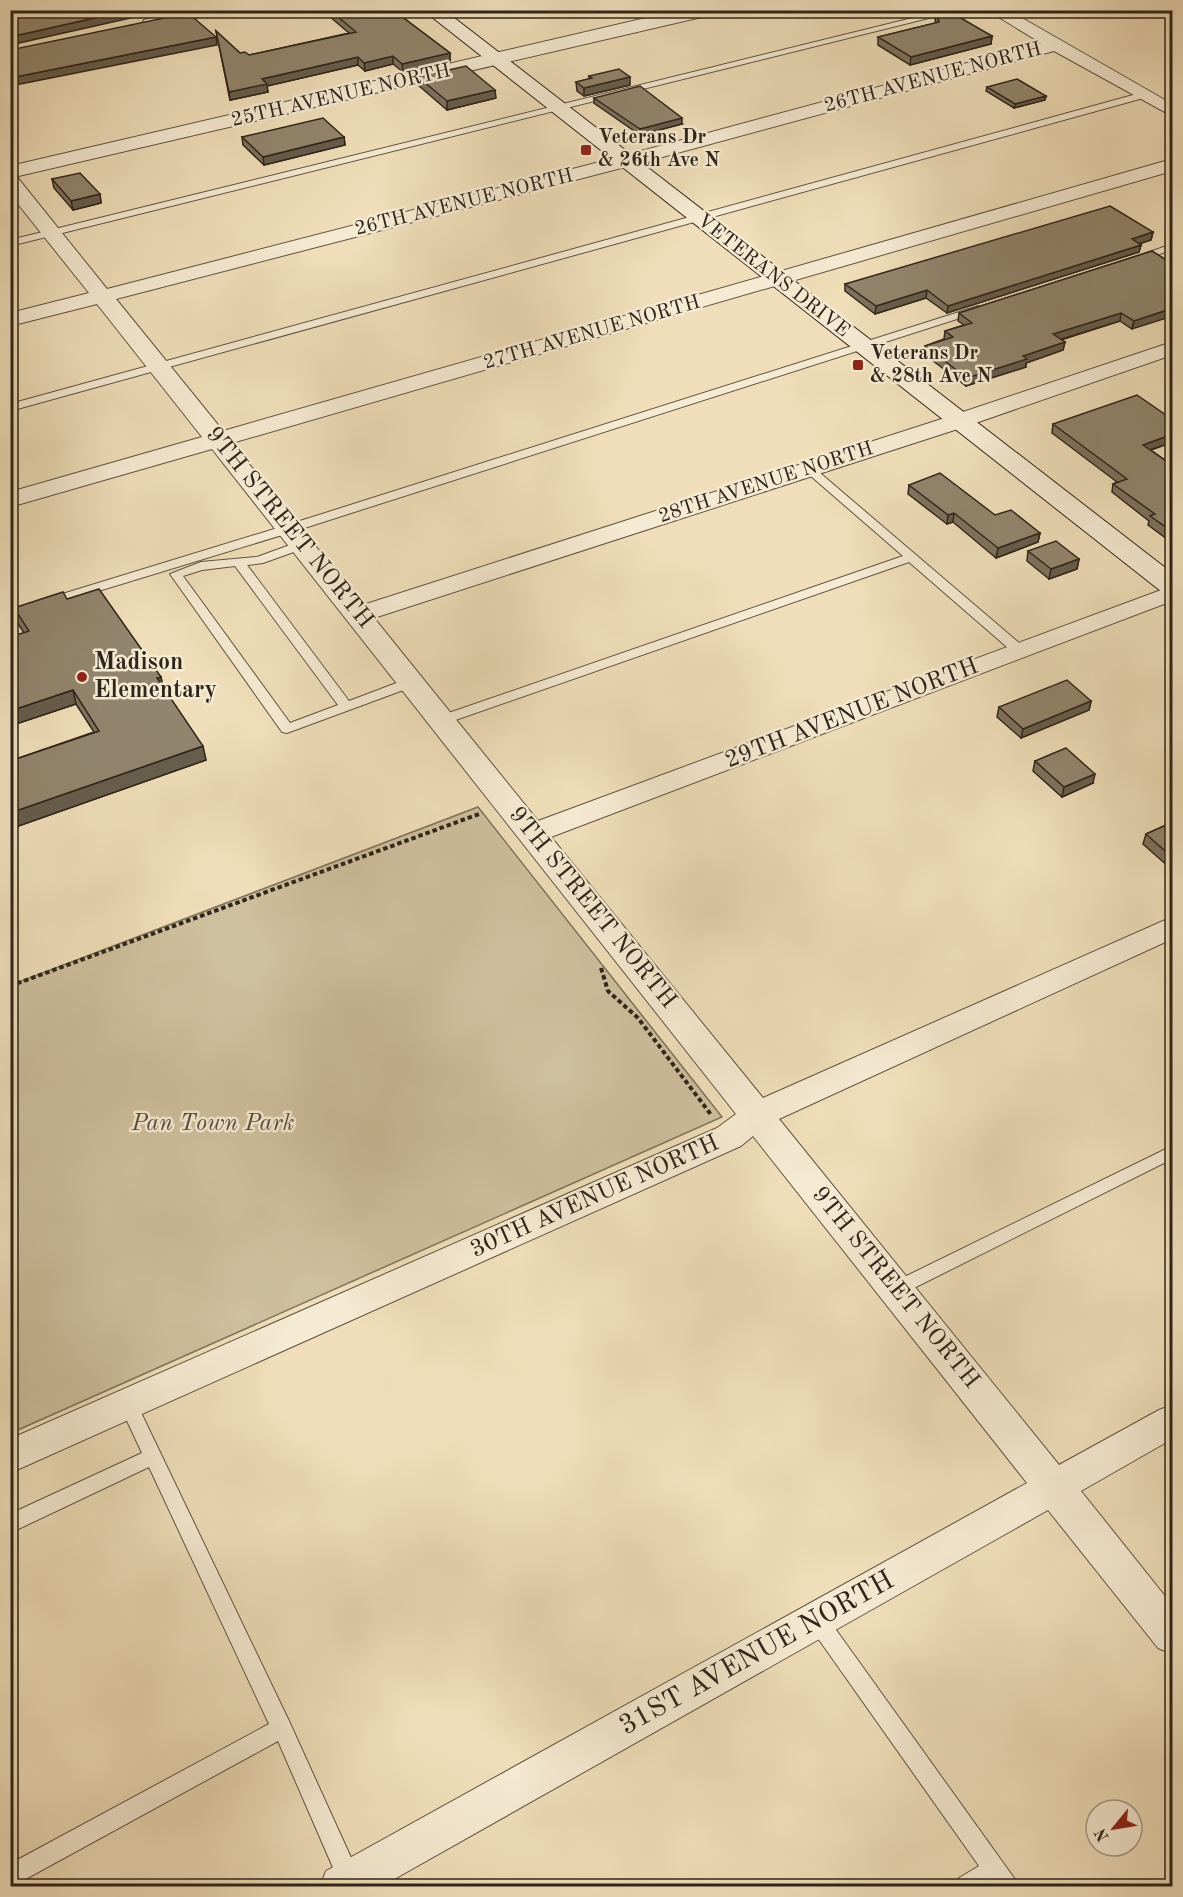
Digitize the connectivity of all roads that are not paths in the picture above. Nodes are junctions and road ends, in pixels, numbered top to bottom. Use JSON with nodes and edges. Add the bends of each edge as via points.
{"nodes":[{"id":1,"x":205,"y":10,"type":"edge"},
{"id":2,"x":705,"y":10,"type":"edge"},
{"id":3,"x":957,"y":10,"type":"edge"},
{"id":4,"x":995,"y":10,"type":"edge"},
{"id":5,"x":442,"y":12,"type":"edge"},
{"id":6,"x":132,"y":27,"type":"edge"},
{"id":7,"x":1055,"y":45,"type":"junction"},
{"id":8,"x":497,"y":60,"type":"junction"},
{"id":9,"x":1144,"y":95,"type":"junction"},
{"id":10,"x":557,"y":108,"type":"junction"},
{"id":11,"x":1173,"y":111,"type":"edge"},
{"id":12,"x":626,"y":161,"type":"junction"},
{"id":13,"x":1173,"y":165,"type":"edge"},
{"id":14,"x":10,"y":172,"type":"edge"},
{"id":15,"x":10,"y":181,"type":"edge"},
{"id":16,"x":698,"y":217,"type":"junction"},
{"id":17,"x":51,"y":233,"type":"junction"},
{"id":18,"x":10,"y":243,"type":"edge"},
{"id":19,"x":1173,"y":248,"type":"edge"},
{"id":20,"x":1128,"y":261,"type":"edge"},
{"id":21,"x":777,"y":279,"type":"junction"},
{"id":22,"x":102,"y":296,"type":"junction"},
{"id":23,"x":995,"y":303,"type":"edge"},
{"id":24,"x":10,"y":320,"type":"edge"},
{"id":25,"x":861,"y":345,"type":"junction"},
{"id":26,"x":1173,"y":348,"type":"edge"},
{"id":27,"x":158,"y":367,"type":"junction"},
{"id":28,"x":10,"y":408,"type":"edge"},
{"id":29,"x":959,"y":420,"type":"junction"},
{"id":30,"x":218,"y":440,"type":"junction"},
{"id":31,"x":809,"y":469,"type":"junction"},
{"id":32,"x":10,"y":500,"type":"edge"},
{"id":33,"x":295,"y":537,"type":"junction"},
{"id":34,"x":912,"y":557,"type":"junction"},
{"id":35,"x":239,"y":563,"type":"junction"},
{"id":36,"x":1173,"y":586,"type":"edge"},
{"id":37,"x":1173,"y":593,"type":"edge"},
{"id":38,"x":10,"y":614,"type":"edge"},
{"id":39,"x":359,"y":615,"type":"junction"},
{"id":40,"x":1020,"y":651,"type":"junction"},
{"id":41,"x":412,"y":682,"type":"junction"},
{"id":42,"x":346,"y":707,"type":"junction"},
{"id":43,"x":442,"y":720,"type":"junction"},
{"id":44,"x":532,"y":834,"type":"junction"},
{"id":45,"x":1173,"y":927,"type":"edge"},
{"id":46,"x":757,"y":1115,"type":"junction"},
{"id":47,"x":1173,"y":1152,"type":"edge"},
{"id":48,"x":896,"y":1289,"type":"junction"},
{"id":49,"x":129,"y":1406,"type":"junction"},
{"id":50,"x":1173,"y":1421,"type":"edge"},
{"id":51,"x":10,"y":1457,"type":"edge"},
{"id":52,"x":152,"y":1457,"type":"junction"},
{"id":53,"x":1054,"y":1487,"type":"junction"},
{"id":54,"x":10,"y":1524,"type":"edge"},
{"id":55,"x":817,"y":1620,"type":"junction"},
{"id":56,"x":1173,"y":1635,"type":"edge"},
{"id":57,"x":282,"y":1728,"type":"junction"},
{"id":58,"x":10,"y":1863,"type":"edge"},
{"id":59,"x":999,"y":1878,"type":"edge"},
{"id":60,"x":346,"y":1884,"type":"edge"},
{"id":61,"x":967,"y":1887,"type":"edge"}],
"edges":[{"from":1,"to":6,"type":"street"},
{"from":2,"to":8,"type":"main road","name":"25TH AVENUE NORTH"},
{"from":3,"to":10,"type":"lane"},
{"from":4,"to":7,"type":"street"},
{"from":5,"to":8,"type":"main road","name":"VETERANS DRIVE"},
{"from":7,"to":9,"type":"street"},
{"from":7,"to":12,"type":"street","name":"26TH AVENUE NORTH"},
{"from":8,"to":10,"type":"main road","name":"VETERANS DRIVE"},
{"from":8,"to":14,"type":"main road","name":"25TH AVENUE NORTH"},
{"from":9,"to":11,"type":"street"},
{"from":9,"to":16,"type":"lane"},
{"from":10,"to":12,"type":"main road","name":"VETERANS DRIVE"},
{"from":10,"to":17,"type":"lane"},
{"from":12,"to":16,"type":"main road","name":"VETERANS DRIVE"},
{"from":12,"to":22,"type":"street","name":"26TH AVENUE NORTH"},
{"from":13,"to":21,"type":"street","name":"27TH AVENUE NORTH"},
{"from":15,"to":17,"type":"street","name":"9TH STREET NORTH"},
{"from":16,"to":21,"type":"main road","name":"VETERANS DRIVE"},
{"from":16,"to":27,"type":"lane"},
{"from":17,"to":18,"type":"lane"},
{"from":17,"to":22,"type":"street","name":"9TH STREET NORTH"},
{"from":19,"to":20,"type":"lane"},
{"from":21,"to":25,"type":"main road","name":"VETERANS DRIVE"},
{"from":21,"to":30,"type":"street","name":"27TH AVENUE NORTH"},
{"from":22,"to":24,"type":"street","name":"26TH AVENUE NORTH"},
{"from":22,"to":27,"type":"street","name":"9TH STREET NORTH"},
{"from":23,"to":25,"type":"lane"},
{"from":25,"to":29,"type":"main road","name":"VETERANS DRIVE"},
{"from":25,"to":33,"type":"lane"},
{"from":26,"to":29,"type":"street","name":"28TH AVENUE NORTH"},
{"from":27,"to":28,"type":"lane"},
{"from":27,"to":30,"type":"street","name":"9TH STREET NORTH"},
{"from":29,"to":31,"type":"street","name":"28TH AVENUE NORTH"},
{"from":29,"to":36,"type":"main road","name":"VETERANS DRIVE"},
{"from":30,"to":32,"type":"street","name":"27TH AVENUE NORTH"},
{"from":30,"to":33,"type":"street","name":"9TH STREET NORTH"},
{"from":31,"to":34,"type":"lane"},
{"from":31,"to":39,"type":"street","name":"28TH AVENUE NORTH"},
{"from":33,"to":35,"type":"lane","via":[[259,560]]},
{"from":33,"to":38,"type":"lane"},
{"from":33,"to":39,"type":"street","name":"9TH STREET NORTH"},
{"from":34,"to":40,"type":"lane"},
{"from":34,"to":43,"type":"lane"},
{"from":35,"to":42,"type":"lane"},
{"from":35,"to":42,"type":"lane","via":[[201,566],[176,574],[287,729]]},
{"from":37,"to":40,"type":"street","name":"29TH AVENUE NORTH"},
{"from":39,"to":41,"type":"street","name":"9TH STREET NORTH"},
{"from":40,"to":44,"type":"street","name":"29TH AVENUE NORTH"},
{"from":41,"to":42,"type":"lane"},
{"from":41,"to":43,"type":"street","name":"9TH STREET NORTH"},
{"from":43,"to":44,"type":"street","name":"9TH STREET NORTH"},
{"from":44,"to":46,"type":"street","name":"9TH STREET NORTH"},
{"from":45,"to":46,"type":"street","name":"30TH AVENUE NORTH"},
{"from":46,"to":48,"type":"street","name":"9TH STREET NORTH"},
{"from":46,"to":49,"type":"street","name":"30TH AVENUE NORTH","via":[[729,1137]]},
{"from":47,"to":48,"type":"lane"},
{"from":48,"to":53,"type":"street","name":"9TH STREET NORTH"},
{"from":49,"to":51,"type":"street","name":"30TH AVENUE NORTH"},
{"from":49,"to":52,"type":"lane"},
{"from":50,"to":53,"type":"street","name":"31ST AVENUE NORTH"},
{"from":52,"to":54,"type":"lane"},
{"from":52,"to":57,"type":"lane"},
{"from":53,"to":55,"type":"street","name":"31ST AVENUE NORTH"},
{"from":53,"to":56,"type":"street","name":"9TH STREET NORTH"},
{"from":55,"to":59,"type":"lane"},
{"from":55,"to":60,"type":"street","name":"31ST AVENUE NORTH"},
{"from":57,"to":58,"type":"lane","via":[[14,1873]]},
{"from":57,"to":60,"type":"lane"},
{"from":59,"to":61,"type":"lane"}]}
